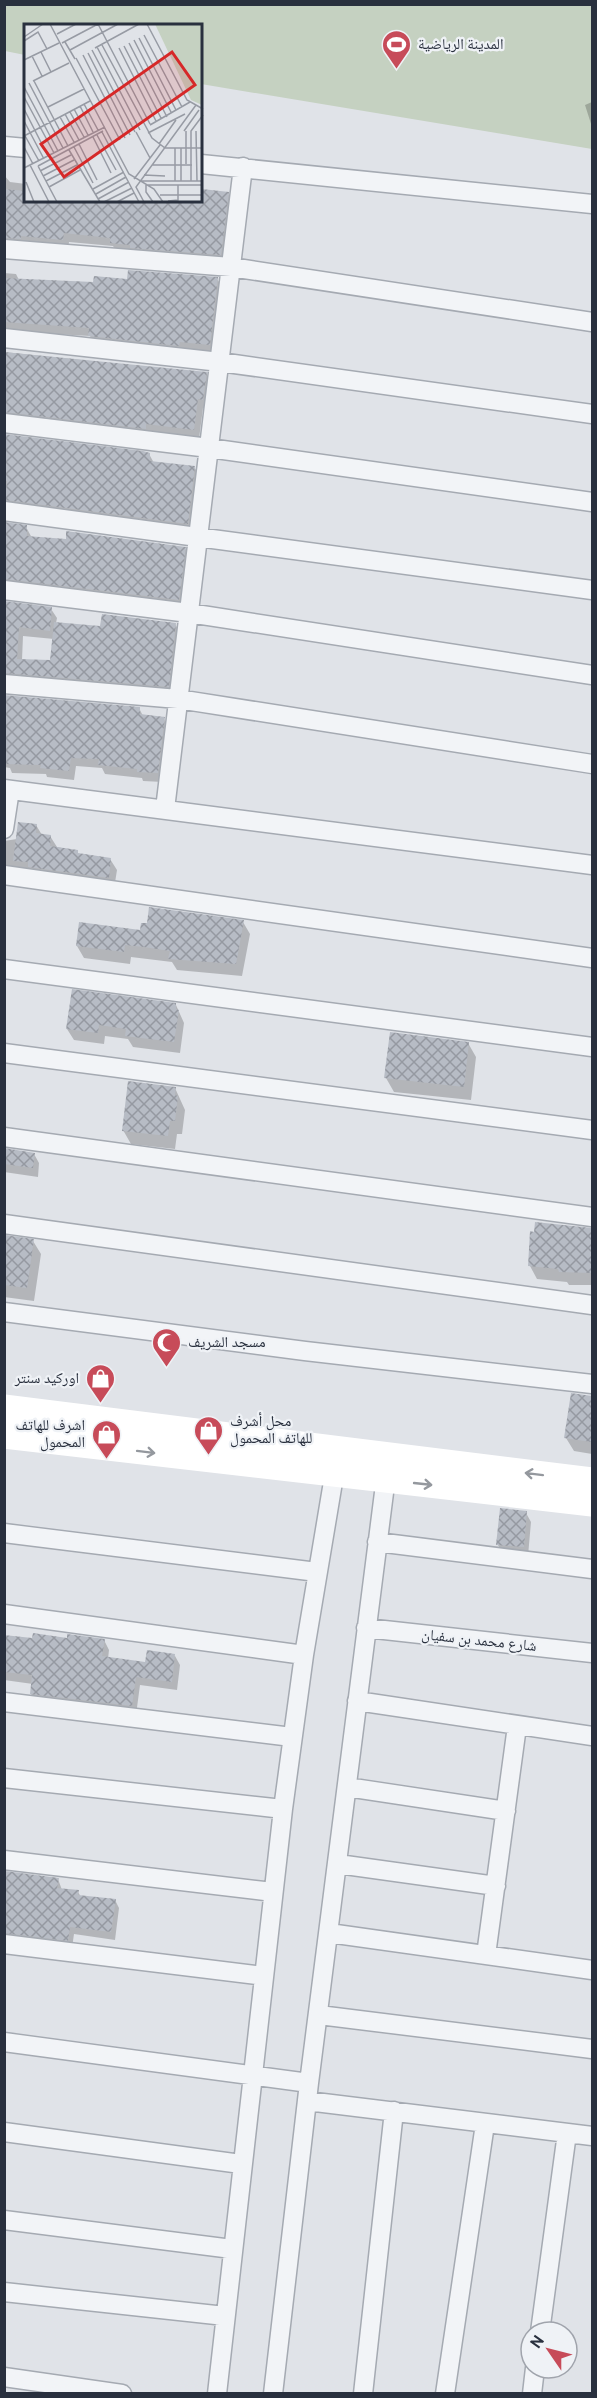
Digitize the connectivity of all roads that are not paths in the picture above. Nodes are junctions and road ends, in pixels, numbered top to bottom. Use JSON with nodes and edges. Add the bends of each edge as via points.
{"nodes":[{"id":1,"x":4,"y":146,"type":"edge"},
{"id":2,"x":24,"y":148,"type":"edge"},
{"id":3,"x":202,"y":164,"type":"edge"},
{"id":4,"x":243,"y":167,"type":"junction"},
{"id":5,"x":592,"y":204,"type":"edge"},
{"id":6,"x":4,"y":249,"type":"edge"},
{"id":7,"x":231,"y":267,"type":"junction"},
{"id":8,"x":592,"y":322,"type":"edge"},
{"id":9,"x":4,"y":338,"type":"edge"},
{"id":10,"x":219,"y":362,"type":"junction"},
{"id":11,"x":592,"y":414,"type":"edge"},
{"id":12,"x":4,"y":423,"type":"edge"},
{"id":13,"x":209,"y":448,"type":"junction"},
{"id":14,"x":592,"y":502,"type":"edge"},
{"id":15,"x":4,"y":511,"type":"edge"},
{"id":16,"x":197,"y":535,"type":"junction"},
{"id":17,"x":4,"y":590,"type":"edge"},
{"id":18,"x":592,"y":590,"type":"edge"},
{"id":19,"x":189,"y":613,"type":"junction"},
{"id":20,"x":592,"y":675,"type":"edge"},
{"id":21,"x":4,"y":684,"type":"edge"},
{"id":22,"x":178,"y":699,"type":"junction"},
{"id":23,"x":592,"y":764,"type":"edge"},
{"id":24,"x":7,"y":789,"type":"edge"},
{"id":25,"x":165,"y":809,"type":"junction"},
{"id":26,"x":4,"y":829,"type":"edge"},
{"id":27,"x":592,"y":865,"type":"edge"},
{"id":28,"x":4,"y":875,"type":"edge"},
{"id":29,"x":592,"y":958,"type":"edge"},
{"id":30,"x":4,"y":969,"type":"edge"},
{"id":31,"x":592,"y":1047,"type":"edge"},
{"id":32,"x":4,"y":1053,"type":"edge"},
{"id":33,"x":592,"y":1130,"type":"edge"},
{"id":34,"x":4,"y":1137,"type":"edge"},
{"id":35,"x":592,"y":1217,"type":"edge"},
{"id":36,"x":4,"y":1224,"type":"edge"},
{"id":37,"x":592,"y":1305,"type":"edge"},
{"id":38,"x":4,"y":1312,"type":"edge"},
{"id":39,"x":592,"y":1384,"type":"edge"},
{"id":40,"x":4,"y":1408,"type":"edge"},
{"id":41,"x":4,"y":1435,"type":"edge"},
{"id":42,"x":336,"y":1462,"type":"junction"},
{"id":43,"x":387,"y":1468,"type":"junction"},
{"id":44,"x":592,"y":1481,"type":"edge"},
{"id":45,"x":592,"y":1503,"type":"edge"},
{"id":46,"x":4,"y":1533,"type":"edge"},
{"id":47,"x":378,"y":1542,"type":"junction"},
{"id":48,"x":592,"y":1569,"type":"edge"},
{"id":49,"x":317,"y":1572,"type":"junction"},
{"id":50,"x":4,"y":1614,"type":"edge"},
{"id":51,"x":366,"y":1628,"type":"junction"},
{"id":52,"x":592,"y":1653,"type":"edge"},
{"id":53,"x":304,"y":1655,"type":"junction"},
{"id":54,"x":357,"y":1701,"type":"junction"},
{"id":55,"x":4,"y":1702,"type":"edge"},
{"id":56,"x":517,"y":1726,"type":"junction"},
{"id":57,"x":592,"y":1736,"type":"edge"},
{"id":58,"x":292,"y":1737,"type":"junction"},
{"id":59,"x":4,"y":1778,"type":"edge"},
{"id":60,"x":347,"y":1787,"type":"junction"},
{"id":61,"x":283,"y":1809,"type":"junction"},
{"id":62,"x":506,"y":1811,"type":"junction"},
{"id":63,"x":4,"y":1860,"type":"edge"},
{"id":64,"x":338,"y":1864,"type":"junction"},
{"id":65,"x":496,"y":1886,"type":"junction"},
{"id":66,"x":273,"y":1892,"type":"junction"},
{"id":67,"x":329,"y":1933,"type":"junction"},
{"id":68,"x":4,"y":1944,"type":"edge"},
{"id":69,"x":486,"y":1956,"type":"junction"},
{"id":70,"x":592,"y":1970,"type":"edge"},
{"id":71,"x":264,"y":1976,"type":"junction"},
{"id":72,"x":319,"y":2015,"type":"junction"},
{"id":73,"x":4,"y":2042,"type":"edge"},
{"id":74,"x":592,"y":2049,"type":"edge"},
{"id":75,"x":251,"y":2074,"type":"junction"},
{"id":76,"x":308,"y":2092,"type":"junction"},
{"id":77,"x":394,"y":2111,"type":"junction"},
{"id":78,"x":485,"y":2124,"type":"junction"},
{"id":79,"x":4,"y":2132,"type":"edge"},
{"id":80,"x":567,"y":2133,"type":"junction"},
{"id":81,"x":592,"y":2136,"type":"edge"},
{"id":82,"x":241,"y":2164,"type":"junction"},
{"id":83,"x":4,"y":2220,"type":"edge"},
{"id":84,"x":232,"y":2249,"type":"junction"},
{"id":85,"x":4,"y":2292,"type":"edge"},
{"id":86,"x":225,"y":2316,"type":"junction"},
{"id":87,"x":542,"y":2320,"type":"edge"},
{"id":88,"x":4,"y":2377,"type":"edge"},
{"id":89,"x":122,"y":2394,"type":"edge"},
{"id":90,"x":217,"y":2394,"type":"edge"},
{"id":91,"x":273,"y":2394,"type":"edge"},
{"id":92,"x":363,"y":2394,"type":"edge"},
{"id":93,"x":445,"y":2394,"type":"edge"}],
"edges":[{"from":1,"to":2,"type":"street"},
{"from":3,"to":4,"type":"street"},
{"from":4,"to":5,"type":"street"},
{"from":4,"to":7,"type":"street"},
{"from":6,"to":7,"type":"street"},
{"from":7,"to":8,"type":"street"},
{"from":7,"to":10,"type":"street"},
{"from":9,"to":10,"type":"street"},
{"from":10,"to":11,"type":"street"},
{"from":10,"to":13,"type":"street"},
{"from":12,"to":13,"type":"street"},
{"from":13,"to":14,"type":"street"},
{"from":13,"to":16,"type":"street"},
{"from":15,"to":16,"type":"street"},
{"from":16,"to":18,"type":"street"},
{"from":16,"to":19,"type":"street"},
{"from":17,"to":19,"type":"street"},
{"from":19,"to":20,"type":"street"},
{"from":19,"to":22,"type":"street"},
{"from":21,"to":22,"type":"street"},
{"from":22,"to":23,"type":"street"},
{"from":22,"to":25,"type":"street"},
{"from":24,"to":25,"type":"street"},
{"from":24,"to":26,"type":"street"},
{"from":25,"to":27,"type":"street"},
{"from":28,"to":29,"type":"street"},
{"from":30,"to":31,"type":"street"},
{"from":32,"to":33,"type":"street"},
{"from":34,"to":35,"type":"street"},
{"from":36,"to":37,"type":"street"},
{"from":38,"to":39,"type":"street"},
{"from":40,"to":42,"type":"street"},
{"from":41,"to":42,"type":"street","one_way":true},
{"from":42,"to":43,"type":"street"},
{"from":42,"to":49,"type":"street"},
{"from":44,"to":43,"type":"street","one_way":true},
{"from":43,"to":45,"type":"street","one_way":true},
{"from":43,"to":47,"type":"street"},
{"from":46,"to":49,"type":"street"},
{"from":47,"to":48,"type":"street"},
{"from":47,"to":51,"type":"street"},
{"from":49,"to":53,"type":"street"},
{"from":50,"to":53,"type":"street"},
{"from":51,"to":52,"type":"street","name":"شارع محمد بن سفيان"},
{"from":51,"to":54,"type":"street"},
{"from":53,"to":58,"type":"street"},
{"from":54,"to":56,"type":"street"},
{"from":54,"to":60,"type":"street"},
{"from":55,"to":58,"type":"street"},
{"from":56,"to":57,"type":"street"},
{"from":56,"to":62,"type":"street"},
{"from":58,"to":61,"type":"street"},
{"from":59,"to":61,"type":"street"},
{"from":60,"to":62,"type":"street"},
{"from":60,"to":64,"type":"street"},
{"from":61,"to":66,"type":"street"},
{"from":62,"to":65,"type":"street"},
{"from":63,"to":66,"type":"street"},
{"from":64,"to":65,"type":"street"},
{"from":64,"to":67,"type":"street"},
{"from":65,"to":69,"type":"street"},
{"from":66,"to":71,"type":"street"},
{"from":67,"to":69,"type":"street"},
{"from":67,"to":72,"type":"street"},
{"from":68,"to":71,"type":"street"},
{"from":69,"to":70,"type":"street"},
{"from":71,"to":75,"type":"street"},
{"from":72,"to":74,"type":"street"},
{"from":72,"to":76,"type":"street"},
{"from":73,"to":75,"type":"street"},
{"from":75,"to":76,"type":"street"},
{"from":75,"to":82,"type":"street"},
{"from":76,"to":77,"type":"street"},
{"from":76,"to":91,"type":"street"},
{"from":77,"to":78,"type":"street"},
{"from":77,"to":92,"type":"street"},
{"from":78,"to":80,"type":"street"},
{"from":78,"to":93,"type":"street"},
{"from":79,"to":82,"type":"street"},
{"from":80,"to":81,"type":"street"},
{"from":80,"to":87,"type":"street"},
{"from":82,"to":84,"type":"street"},
{"from":83,"to":84,"type":"street"},
{"from":84,"to":86,"type":"street"},
{"from":85,"to":86,"type":"street"},
{"from":86,"to":90,"type":"street"},
{"from":88,"to":89,"type":"street"}]}
